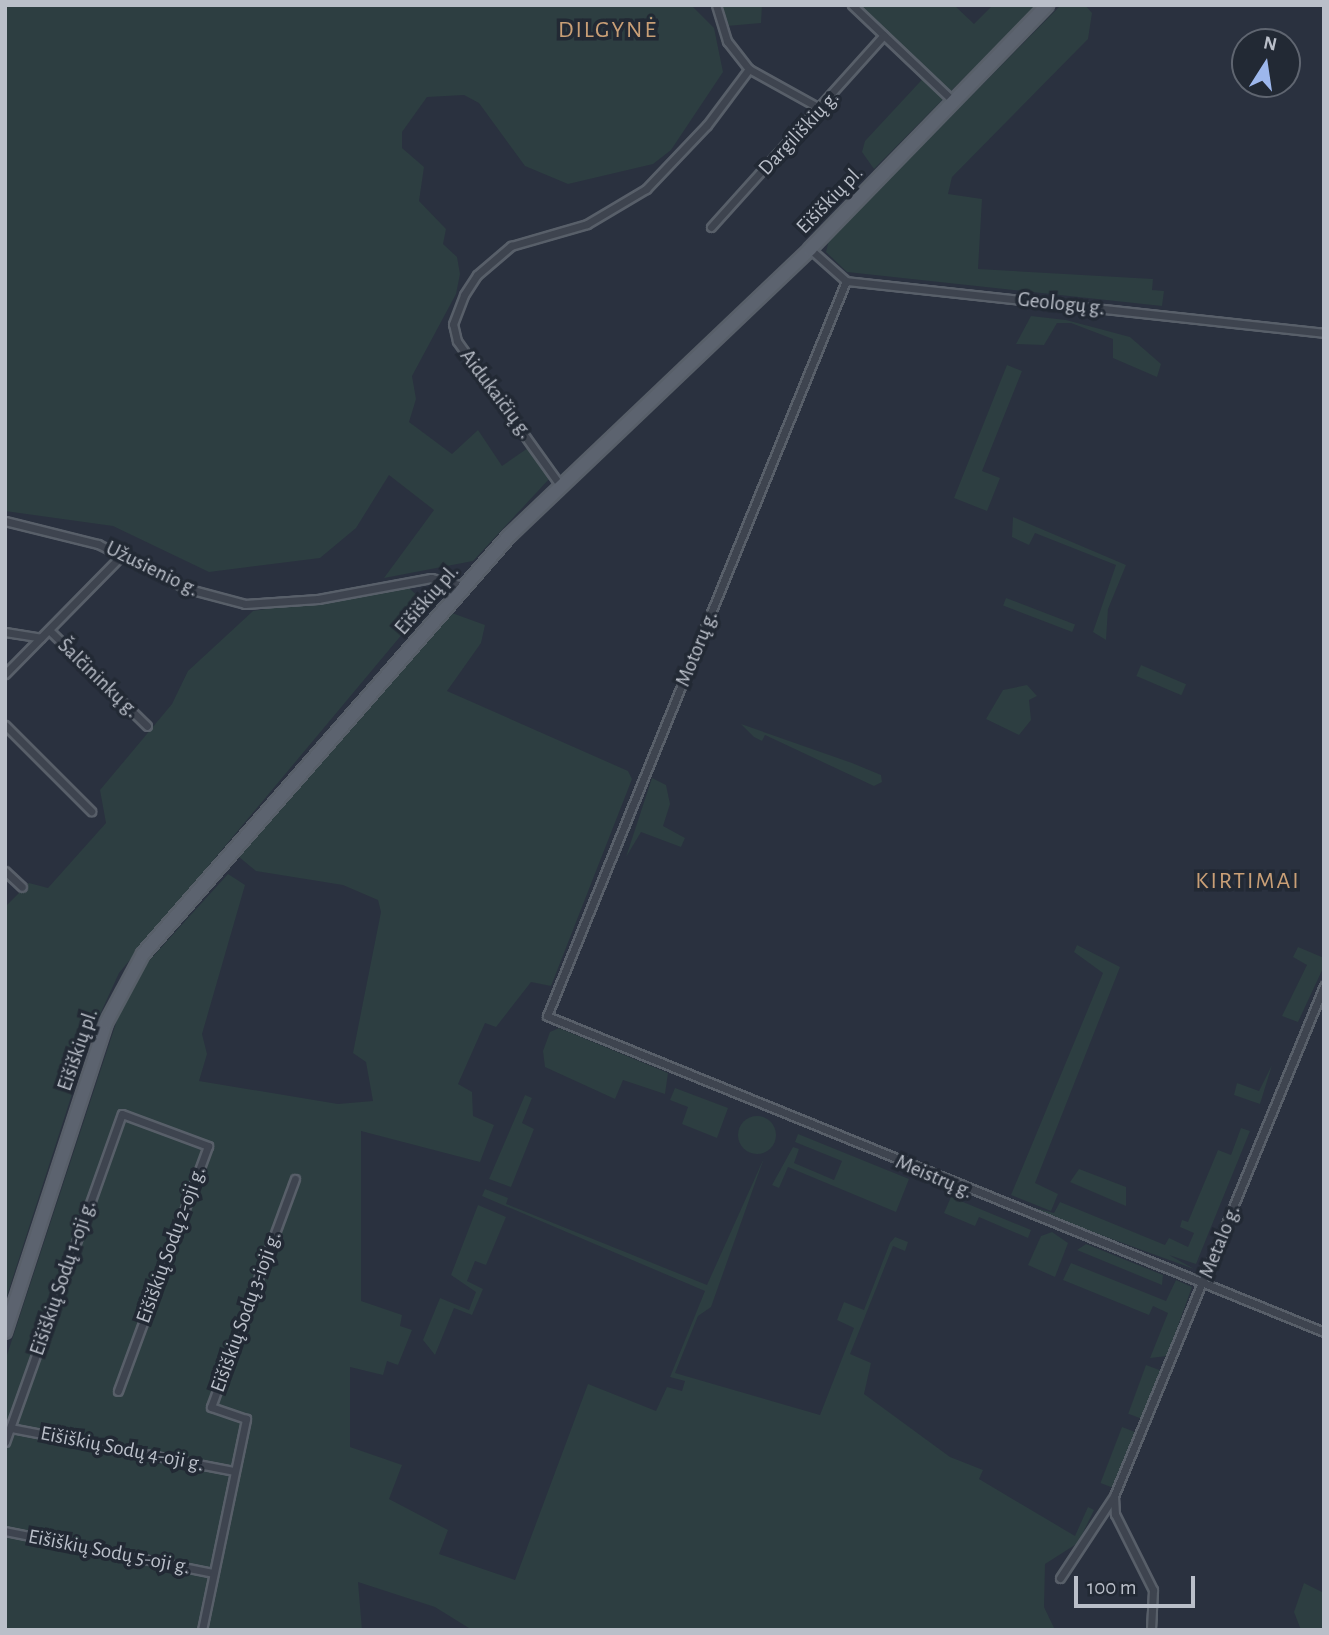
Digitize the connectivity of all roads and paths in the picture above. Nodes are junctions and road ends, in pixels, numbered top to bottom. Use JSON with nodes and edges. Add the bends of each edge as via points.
{"nodes":[{"id":1,"x":716,"y":5,"type":"edge"},
{"id":2,"x":852,"y":5,"type":"edge"},
{"id":3,"x":1047,"y":5,"type":"edge"},
{"id":4,"x":884,"y":35,"type":"junction"},
{"id":5,"x":749,"y":69,"type":"junction"},
{"id":6,"x":953,"y":101,"type":"junction"},
{"id":7,"x":823,"y":110,"type":"junction"},
{"id":8,"x":711,"y":227,"type":"dead end"},
{"id":9,"x":810,"y":248,"type":"junction"},
{"id":10,"x":846,"y":281,"type":"junction"},
{"id":11,"x":1324,"y":333,"type":"edge"},
{"id":12,"x":560,"y":485,"type":"junction"},
{"id":13,"x":5,"y":521,"type":"edge"},
{"id":14,"x":123,"y":554,"type":"junction"},
{"id":15,"x":464,"y":586,"type":"junction"},
{"id":16,"x":48,"y":630,"type":"junction"},
{"id":17,"x":5,"y":632,"type":"edge"},
{"id":18,"x":41,"y":638,"type":"junction"},
{"id":19,"x":5,"y":674,"type":"edge"},
{"id":20,"x":5,"y":725,"type":"edge"},
{"id":21,"x":147,"y":726,"type":"dead end"},
{"id":22,"x":92,"y":811,"type":"dead end"},
{"id":23,"x":5,"y":871,"type":"edge"},
{"id":24,"x":22,"y":887,"type":"dead end"},
{"id":25,"x":1324,"y":986,"type":"edge"},
{"id":26,"x":547,"y":1016,"type":"joint"},
{"id":27,"x":122,"y":1114,"type":"joint"},
{"id":28,"x":295,"y":1179,"type":"dead end"},
{"id":29,"x":1203,"y":1284,"type":"junction"},
{"id":30,"x":5,"y":1332,"type":"edge"},
{"id":31,"x":1324,"y":1332,"type":"edge"},
{"id":32,"x":118,"y":1391,"type":"dead end"},
{"id":33,"x":10,"y":1428,"type":"junction"},
{"id":34,"x":5,"y":1442,"type":"edge"},
{"id":35,"x":234,"y":1471,"type":"junction"},
{"id":36,"x":1114,"y":1496,"type":"junction"},
{"id":37,"x":5,"y":1531,"type":"edge"},
{"id":38,"x":213,"y":1573,"type":"junction"},
{"id":39,"x":1060,"y":1578,"type":"dead end"},
{"id":40,"x":202,"y":1630,"type":"edge"},
{"id":41,"x":1151,"y":1630,"type":"edge"}],
"edges":[{"from":1,"to":5,"type":"street","via":[[727,41]]},
{"from":2,"to":4,"type":"street"},
{"from":3,"to":6,"type":"main road","name":"Eišiškių pl."},
{"from":4,"to":6,"type":"street"},
{"from":4,"to":7,"type":"street","name":"Dargiliškių g."},
{"from":5,"to":7,"type":"street"},
{"from":5,"to":12,"type":"street","name":"Aidukaičių g.","via":[[707,125],[646,189],[587,223],[511,246],[477,275],[464,295],[454,336]]},
{"from":6,"to":9,"type":"main road","name":"Eišiškių pl."},
{"from":7,"to":8,"type":"street","name":"Dargiliškių g."},
{"from":9,"to":10,"type":"street"},
{"from":9,"to":12,"type":"main road","name":"Eišiškių pl."},
{"from":10,"to":11,"type":"street","name":"Geologų g."},
{"from":10,"to":26,"type":"street","name":"Motorų g."},
{"from":12,"to":15,"type":"main road","name":"Eišiškių pl."},
{"from":13,"to":14,"type":"street","name":"Užusienio g."},
{"from":14,"to":15,"type":"street","name":"Užusienio g.","via":[[204,595],[258,606],[431,578]]},
{"from":14,"to":16,"type":"street"},
{"from":15,"to":30,"type":"main road","name":"Eišiškių pl.","via":[[126,980]]},
{"from":16,"to":18,"type":"street"},
{"from":16,"to":21,"type":"street","name":"Šalčininkų g."},
{"from":17,"to":18,"type":"street","name":"Šalčininkų g."},
{"from":18,"to":19,"type":"street"},
{"from":20,"to":22,"type":"street"},
{"from":23,"to":24,"type":"street"},
{"from":25,"to":29,"type":"street","name":"Metalo g."},
{"from":26,"to":29,"type":"street","name":"Meistrų g."},
{"from":27,"to":32,"type":"street","name":"Eišiškių Sodų 2-oji g.","via":[[208,1146]]},
{"from":27,"to":33,"type":"street","name":"Eišiškių Sodų 1-oji g."},
{"from":28,"to":35,"type":"street","name":"Eišiškių Sodų 3-ioji g.","via":[[211,1407],[246,1419]]},
{"from":29,"to":31,"type":"street","name":"Meistrų g."},
{"from":29,"to":36,"type":"street","name":"Metalo g."},
{"from":33,"to":34,"type":"street","name":"Eišiškių Sodų 1-oji g."},
{"from":33,"to":35,"type":"street","name":"Eišiškių Sodų 4-oji g."},
{"from":35,"to":38,"type":"street","name":"Eišiškių Sodų 3-ioji g."},
{"from":36,"to":39,"type":"street","name":"Metalo g."},
{"from":36,"to":41,"type":"street","via":[[1115,1514],[1153,1590]]},
{"from":37,"to":38,"type":"street","name":"Eišiškių Sodų 5-oji g."},
{"from":38,"to":40,"type":"street","name":"Eišiškių Sodų 3-ioji g."}]}
